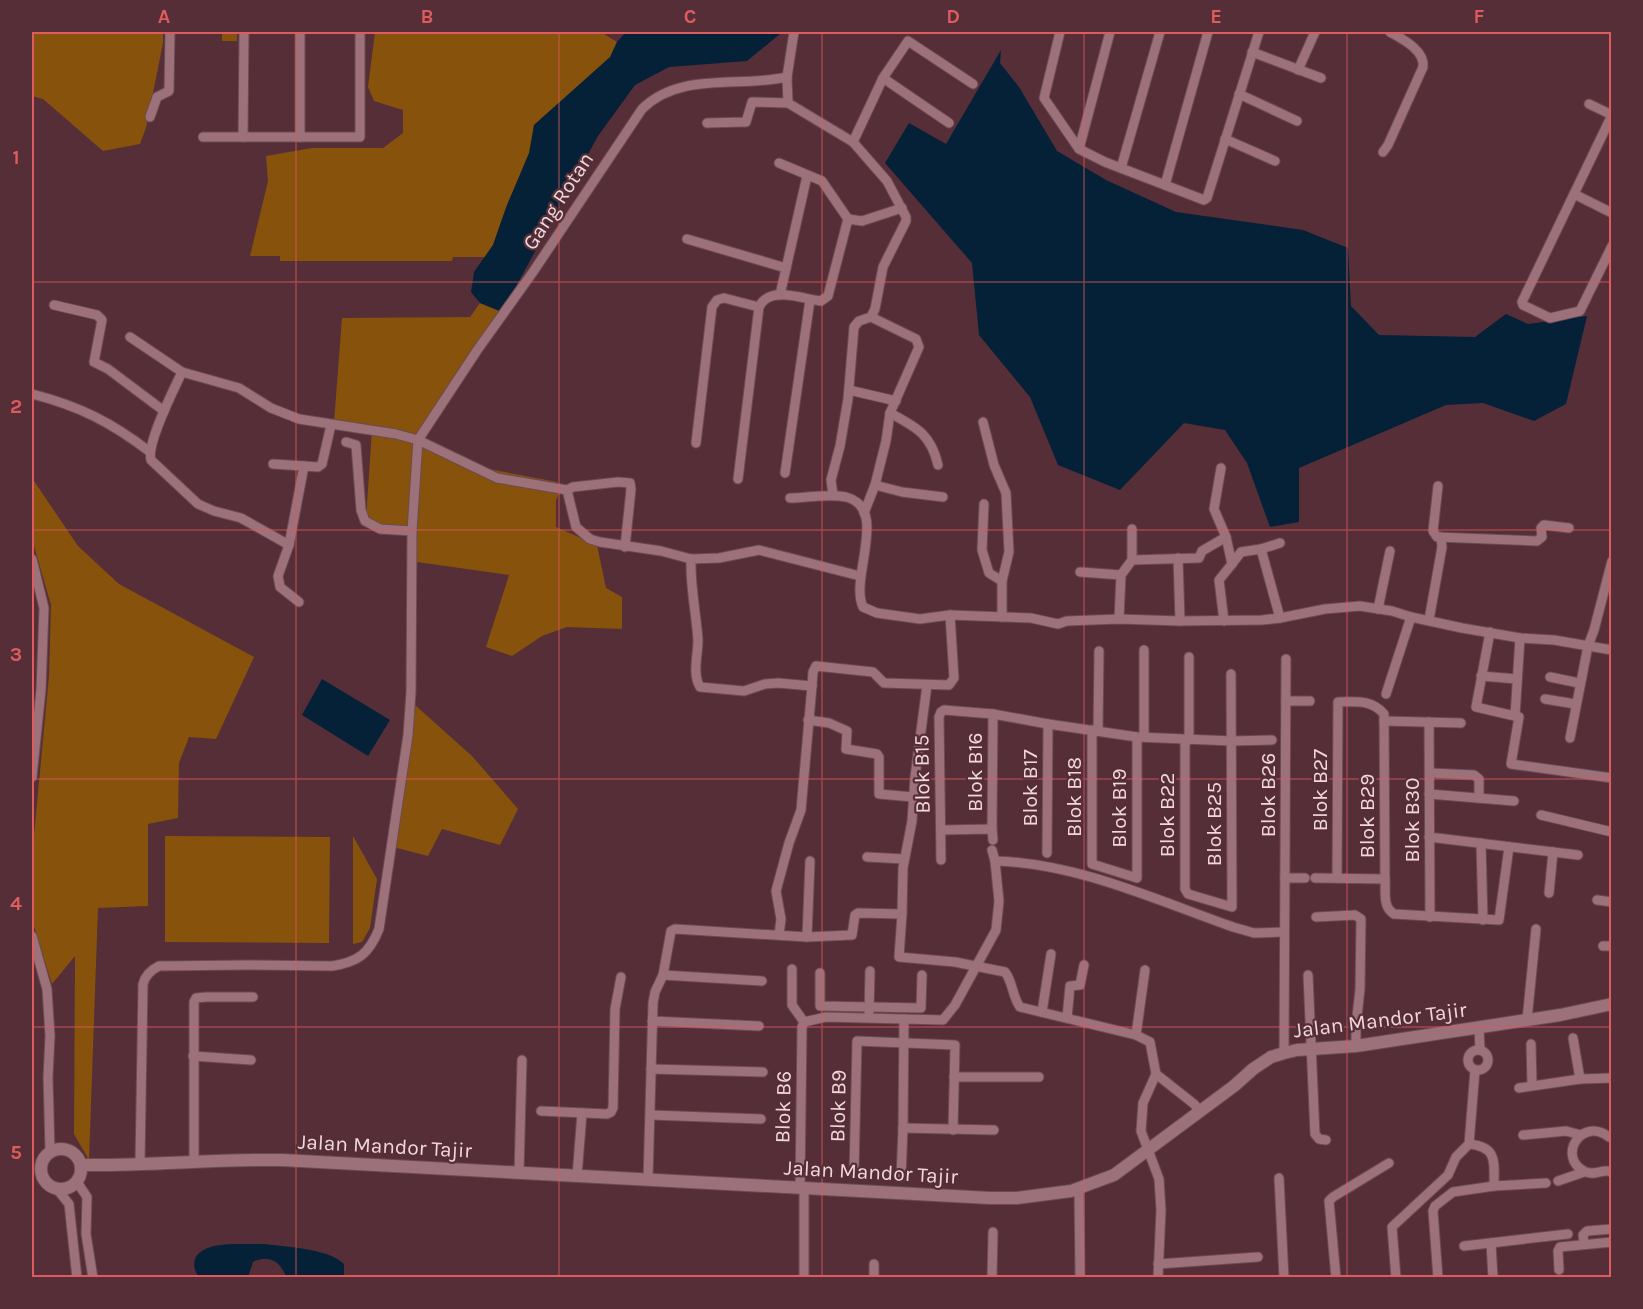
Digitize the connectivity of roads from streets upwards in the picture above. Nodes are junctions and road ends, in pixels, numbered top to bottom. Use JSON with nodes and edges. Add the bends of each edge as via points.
{"nodes":[{"id":1,"x":170,"y":32,"type":"edge"},
{"id":2,"x":244,"y":32,"type":"edge"},
{"id":3,"x":300,"y":32,"type":"edge"},
{"id":4,"x":360,"y":32,"type":"edge"},
{"id":5,"x":794,"y":32,"type":"edge"},
{"id":6,"x":1060,"y":32,"type":"edge"},
{"id":7,"x":1110,"y":32,"type":"edge"},
{"id":8,"x":1160,"y":32,"type":"edge"},
{"id":9,"x":1208,"y":32,"type":"edge"},
{"id":10,"x":1259,"y":32,"type":"edge"},
{"id":11,"x":1315,"y":32,"type":"edge"},
{"id":12,"x":1390,"y":32,"type":"edge"},
{"id":13,"x":1252,"y":52,"type":"junction"},
{"id":14,"x":1298,"y":70,"type":"junction"},
{"id":15,"x":788,"y":77,"type":"junction"},
{"id":16,"x":883,"y":78,"type":"junction"},
{"id":17,"x":1321,"y":78,"type":"dead end"},
{"id":18,"x":974,"y":84,"type":"dead end"},
{"id":19,"x":1239,"y":94,"type":"junction"},
{"id":20,"x":788,"y":103,"type":"junction"},
{"id":21,"x":1589,"y":104,"type":"dead end"},
{"id":22,"x":1611,"y":114,"type":"edge"},
{"id":23,"x":150,"y":117,"type":"dead end"},
{"id":24,"x":1297,"y":121,"type":"dead end"},
{"id":25,"x":707,"y":123,"type":"dead end"},
{"id":26,"x":949,"y":123,"type":"dead end"},
{"id":27,"x":202,"y":137,"type":"dead end"},
{"id":28,"x":243,"y":137,"type":"junction"},
{"id":29,"x":300,"y":137,"type":"junction"},
{"id":30,"x":1225,"y":139,"type":"junction"},
{"id":31,"x":853,"y":142,"type":"junction"},
{"id":32,"x":1079,"y":149,"type":"junction"},
{"id":33,"x":1383,"y":152,"type":"dead end"},
{"id":34,"x":1275,"y":161,"type":"dead end"},
{"id":35,"x":779,"y":163,"type":"dead end"},
{"id":36,"x":1121,"y":168,"type":"junction"},
{"id":37,"x":807,"y":176,"type":"junction"},
{"id":38,"x":1165,"y":185,"type":"junction"},
{"id":39,"x":1574,"y":194,"type":"junction"},
{"id":40,"x":902,"y":208,"type":"junction"},
{"id":41,"x":1611,"y":213,"type":"edge"},
{"id":42,"x":848,"y":219,"type":"junction"},
{"id":43,"x":687,"y":239,"type":"dead end"},
{"id":44,"x":1611,"y":246,"type":"edge"},
{"id":45,"x":786,"y":268,"type":"junction"},
{"id":46,"x":780,"y":295,"type":"junction"},
{"id":47,"x":810,"y":300,"type":"junction"},
{"id":48,"x":54,"y":305,"type":"dead end"},
{"id":49,"x":759,"y":307,"type":"junction"},
{"id":50,"x":871,"y":317,"type":"junction"},
{"id":51,"x":130,"y":337,"type":"dead end"},
{"id":52,"x":182,"y":372,"type":"junction"},
{"id":53,"x":849,"y":390,"type":"junction"},
{"id":54,"x":32,"y":394,"type":"edge"},
{"id":55,"x":896,"y":401,"type":"junction"},
{"id":56,"x":164,"y":411,"type":"junction"},
{"id":57,"x":890,"y":413,"type":"junction"},
{"id":58,"x":983,"y":422,"type":"dead end"},
{"id":59,"x":331,"y":425,"type":"junction"},
{"id":60,"x":418,"y":440,"type":"junction"},
{"id":61,"x":346,"y":442,"type":"dead end"},
{"id":62,"x":696,"y":443,"type":"dead end"},
{"id":63,"x":150,"y":452,"type":"junction"},
{"id":64,"x":273,"y":464,"type":"dead end"},
{"id":65,"x":938,"y":465,"type":"dead end"},
{"id":66,"x":304,"y":466,"type":"junction"},
{"id":67,"x":1221,"y":468,"type":"dead end"},
{"id":68,"x":785,"y":473,"type":"dead end"},
{"id":69,"x":738,"y":479,"type":"dead end"},
{"id":70,"x":875,"y":485,"type":"junction"},
{"id":71,"x":1438,"y":486,"type":"dead end"},
{"id":72,"x":567,"y":490,"type":"junction"},
{"id":73,"x":833,"y":495,"type":"junction"},
{"id":74,"x":944,"y":497,"type":"dead end"},
{"id":75,"x":790,"y":498,"type":"dead end"},
{"id":76,"x":984,"y":504,"type":"dead end"},
{"id":77,"x":864,"y":513,"type":"junction"},
{"id":78,"x":1569,"y":528,"type":"dead end"},
{"id":79,"x":1132,"y":530,"type":"dead end"},
{"id":80,"x":412,"y":531,"type":"junction"},
{"id":81,"x":1226,"y":537,"type":"junction"},
{"id":82,"x":1441,"y":537,"type":"junction"},
{"id":83,"x":1280,"y":543,"type":"dead end"},
{"id":84,"x":289,"y":546,"type":"junction"},
{"id":85,"x":625,"y":547,"type":"junction"},
{"id":86,"x":1261,"y":549,"type":"junction"},
{"id":87,"x":1390,"y":551,"type":"dead end"},
{"id":88,"x":1178,"y":558,"type":"junction"},
{"id":89,"x":32,"y":559,"type":"edge"},
{"id":90,"x":691,"y":559,"type":"junction"},
{"id":91,"x":1132,"y":560,"type":"junction"},
{"id":92,"x":1611,"y":561,"type":"edge"},
{"id":93,"x":1232,"y":564,"type":"junction"},
{"id":94,"x":1080,"y":572,"type":"dead end"},
{"id":95,"x":860,"y":576,"type":"junction"},
{"id":96,"x":1121,"y":576,"type":"junction"},
{"id":97,"x":1002,"y":581,"type":"junction"},
{"id":98,"x":298,"y":602,"type":"dead end"},
{"id":99,"x":1378,"y":609,"type":"junction"},
{"id":100,"x":950,"y":615,"type":"junction"},
{"id":101,"x":1002,"y":617,"type":"junction"},
{"id":102,"x":1411,"y":617,"type":"junction"},
{"id":103,"x":1280,"y":618,"type":"junction"},
{"id":104,"x":1119,"y":619,"type":"junction"},
{"id":105,"x":1429,"y":620,"type":"junction"},
{"id":106,"x":1180,"y":621,"type":"junction"},
{"id":107,"x":1224,"y":621,"type":"junction"},
{"id":108,"x":1490,"y":632,"type":"junction"},
{"id":109,"x":1520,"y":638,"type":"junction"},
{"id":110,"x":1588,"y":646,"type":"junction"},
{"id":111,"x":1144,"y":650,"type":"dead end"},
{"id":112,"x":1611,"y":650,"type":"edge"},
{"id":113,"x":1100,"y":651,"type":"dead end"},
{"id":114,"x":1189,"y":657,"type":"dead end"},
{"id":115,"x":1286,"y":659,"type":"dead end"},
{"id":116,"x":1231,"y":674,"type":"dead end"},
{"id":117,"x":1481,"y":676,"type":"junction"},
{"id":118,"x":1550,"y":677,"type":"dead end"},
{"id":119,"x":1517,"y":679,"type":"junction"},
{"id":120,"x":1579,"y":683,"type":"junction"},
{"id":121,"x":927,"y":685,"type":"junction"},
{"id":122,"x":812,"y":686,"type":"junction"},
{"id":123,"x":1386,"y":694,"type":"dead end"},
{"id":124,"x":1545,"y":699,"type":"dead end"},
{"id":125,"x":1286,"y":701,"type":"junction"},
{"id":126,"x":1310,"y":701,"type":"dead end"},
{"id":127,"x":1575,"y":704,"type":"junction"},
{"id":128,"x":993,"y":714,"type":"junction"},
{"id":129,"x":1515,"y":716,"type":"junction"},
{"id":130,"x":808,"y":720,"type":"junction"},
{"id":131,"x":1384,"y":721,"type":"junction"},
{"id":132,"x":1429,"y":722,"type":"junction"},
{"id":133,"x":1461,"y":723,"type":"dead end"},
{"id":134,"x":1048,"y":724,"type":"junction"},
{"id":135,"x":1095,"y":730,"type":"junction"},
{"id":136,"x":1140,"y":736,"type":"junction"},
{"id":137,"x":1569,"y":738,"type":"dead end"},
{"id":138,"x":1187,"y":740,"type":"junction"},
{"id":139,"x":1272,"y":740,"type":"dead end"},
{"id":140,"x":1232,"y":741,"type":"junction"},
{"id":141,"x":1430,"y":773,"type":"junction"},
{"id":142,"x":32,"y":777,"type":"edge"},
{"id":143,"x":1611,"y":778,"type":"edge"},
{"id":144,"x":1429,"y":794,"type":"junction"},
{"id":145,"x":913,"y":796,"type":"junction"},
{"id":146,"x":1479,"y":798,"type":"junction"},
{"id":147,"x":1514,"y":801,"type":"dead end"},
{"id":148,"x":1541,"y":815,"type":"dead end"},
{"id":149,"x":941,"y":830,"type":"junction"},
{"id":150,"x":992,"y":830,"type":"junction"},
{"id":151,"x":1611,"y":832,"type":"edge"},
{"id":152,"x":1429,"y":837,"type":"junction"},
{"id":153,"x":1481,"y":843,"type":"junction"},
{"id":154,"x":1509,"y":846,"type":"junction"},
{"id":155,"x":1553,"y":852,"type":"junction"},
{"id":156,"x":1047,"y":853,"type":"dead end"},
{"id":157,"x":1578,"y":855,"type":"dead end"},
{"id":158,"x":867,"y":857,"type":"dead end"},
{"id":159,"x":904,"y":859,"type":"junction"},
{"id":160,"x":941,"y":860,"type":"dead end"},
{"id":161,"x":810,"y":861,"type":"dead end"},
{"id":162,"x":995,"y":861,"type":"junction"},
{"id":163,"x":1137,"y":878,"type":"joint"},
{"id":164,"x":1285,"y":878,"type":"junction"},
{"id":165,"x":1305,"y":878,"type":"dead end"},
{"id":166,"x":1315,"y":878,"type":"dead end"},
{"id":167,"x":1337,"y":878,"type":"junction"},
{"id":168,"x":1385,"y":879,"type":"junction"},
{"id":169,"x":1549,"y":892,"type":"dead end"},
{"id":170,"x":1598,"y":900,"type":"dead end"},
{"id":171,"x":1611,"y":902,"type":"edge"},
{"id":172,"x":1232,"y":907,"type":"joint"},
{"id":173,"x":902,"y":914,"type":"junction"},
{"id":174,"x":1316,"y":917,"type":"dead end"},
{"id":175,"x":1430,"y":917,"type":"junction"},
{"id":176,"x":1483,"y":920,"type":"junction"},
{"id":177,"x":1536,"y":929,"type":"dead end"},
{"id":178,"x":1284,"y":932,"type":"junction"},
{"id":179,"x":779,"y":935,"type":"junction"},
{"id":180,"x":32,"y":936,"type":"edge"},
{"id":181,"x":807,"y":937,"type":"junction"},
{"id":182,"x":1051,"y":954,"type":"dead end"},
{"id":183,"x":975,"y":965,"type":"junction"},
{"id":184,"x":1084,"y":965,"type":"dead end"},
{"id":185,"x":792,"y":969,"type":"dead end"},
{"id":186,"x":1145,"y":970,"type":"dead end"},
{"id":187,"x":870,"y":971,"type":"dead end"},
{"id":188,"x":820,"y":973,"type":"dead end"},
{"id":189,"x":663,"y":975,"type":"junction"},
{"id":190,"x":922,"y":975,"type":"dead end"},
{"id":191,"x":1308,"y":975,"type":"dead end"},
{"id":192,"x":621,"y":977,"type":"dead end"},
{"id":193,"x":762,"y":981,"type":"dead end"},
{"id":194,"x":253,"y":997,"type":"dead end"},
{"id":195,"x":1611,"y":1004,"type":"edge"},
{"id":196,"x":869,"y":1007,"type":"junction"},
{"id":197,"x":1042,"y":1012,"type":"junction"},
{"id":198,"x":869,"y":1018,"type":"junction"},
{"id":199,"x":1066,"y":1018,"type":"junction"},
{"id":200,"x":904,"y":1019,"type":"junction"},
{"id":201,"x":1527,"y":1020,"type":"junction"},
{"id":202,"x":652,"y":1021,"type":"junction"},
{"id":203,"x":803,"y":1024,"type":"junction"},
{"id":204,"x":759,"y":1026,"type":"dead end"},
{"id":205,"x":1479,"y":1027,"type":"junction"},
{"id":206,"x":1136,"y":1035,"type":"junction"},
{"id":207,"x":1573,"y":1038,"type":"dead end"},
{"id":208,"x":904,"y":1043,"type":"junction"},
{"id":209,"x":1531,"y":1044,"type":"dead end"},
{"id":210,"x":1356,"y":1046,"type":"junction"},
{"id":211,"x":1310,"y":1049,"type":"junction"},
{"id":212,"x":1284,"y":1053,"type":"junction"},
{"id":213,"x":194,"y":1056,"type":"junction"},
{"id":214,"x":251,"y":1060,"type":"dead end"},
{"id":215,"x":522,"y":1060,"type":"dead end"},
{"id":216,"x":651,"y":1069,"type":"junction"},
{"id":217,"x":763,"y":1072,"type":"dead end"},
{"id":218,"x":1156,"y":1074,"type":"junction"},
{"id":219,"x":954,"y":1077,"type":"junction"},
{"id":220,"x":1039,"y":1077,"type":"dead end"},
{"id":221,"x":1611,"y":1078,"type":"edge"},
{"id":222,"x":1580,"y":1079,"type":"junction"},
{"id":223,"x":1532,"y":1085,"type":"junction"},
{"id":224,"x":1519,"y":1088,"type":"dead end"},
{"id":225,"x":541,"y":1111,"type":"dead end"},
{"id":226,"x":1200,"y":1111,"type":"junction"},
{"id":227,"x":582,"y":1113,"type":"junction"},
{"id":228,"x":651,"y":1116,"type":"junction"},
{"id":229,"x":761,"y":1119,"type":"dead end"},
{"id":230,"x":903,"y":1128,"type":"junction"},
{"id":231,"x":953,"y":1130,"type":"junction"},
{"id":232,"x":994,"y":1130,"type":"dead end"},
{"id":233,"x":1523,"y":1135,"type":"dead end"},
{"id":234,"x":1581,"y":1135,"type":"junction"},
{"id":235,"x":1611,"y":1136,"type":"edge"},
{"id":236,"x":1326,"y":1140,"type":"dead end"},
{"id":237,"x":1469,"y":1144,"type":"junction"},
{"id":238,"x":1148,"y":1150,"type":"junction"},
{"id":239,"x":50,"y":1151,"type":"junction"},
{"id":240,"x":140,"y":1162,"type":"dead end"},
{"id":241,"x":194,"y":1162,"type":"junction"},
{"id":242,"x":1389,"y":1163,"type":"dead end"},
{"id":243,"x":81,"y":1165,"type":"junction"},
{"id":244,"x":1584,"y":1172,"type":"junction"},
{"id":245,"x":1611,"y":1172,"type":"edge"},
{"id":246,"x":519,"y":1173,"type":"junction"},
{"id":247,"x":854,"y":1173,"type":"dead end"},
{"id":248,"x":1448,"y":1175,"type":"junction"},
{"id":249,"x":37,"y":1176,"type":"edge"},
{"id":250,"x":577,"y":1176,"type":"junction"},
{"id":251,"x":901,"y":1177,"type":"dead end"},
{"id":252,"x":1279,"y":1178,"type":"dead end"},
{"id":253,"x":648,"y":1179,"type":"junction"},
{"id":254,"x":77,"y":1182,"type":"junction"},
{"id":255,"x":1558,"y":1182,"type":"dead end"},
{"id":256,"x":1546,"y":1183,"type":"dead end"},
{"id":257,"x":1494,"y":1186,"type":"junction"},
{"id":258,"x":802,"y":1188,"type":"junction"},
{"id":259,"x":57,"y":1189,"type":"junction"},
{"id":260,"x":1079,"y":1189,"type":"junction"},
{"id":261,"x":1453,"y":1192,"type":"junction"},
{"id":262,"x":1611,"y":1229,"type":"edge"},
{"id":263,"x":993,"y":1232,"type":"dead end"},
{"id":264,"x":1569,"y":1234,"type":"dead end"},
{"id":265,"x":1611,"y":1242,"type":"edge"},
{"id":266,"x":1491,"y":1243,"type":"junction"},
{"id":267,"x":1584,"y":1244,"type":"junction"},
{"id":268,"x":1464,"y":1246,"type":"dead end"},
{"id":269,"x":1258,"y":1257,"type":"dead end"},
{"id":270,"x":874,"y":1264,"type":"dead end"},
{"id":271,"x":1158,"y":1264,"type":"junction"},
{"id":272,"x":1559,"y":1270,"type":"dead end"},
{"id":273,"x":77,"y":1278,"type":"edge"},
{"id":274,"x":93,"y":1278,"type":"edge"},
{"id":275,"x":804,"y":1278,"type":"edge"},
{"id":276,"x":874,"y":1278,"type":"edge"},
{"id":277,"x":992,"y":1278,"type":"edge"},
{"id":278,"x":1080,"y":1278,"type":"edge"},
{"id":279,"x":1158,"y":1278,"type":"edge"},
{"id":280,"x":1284,"y":1278,"type":"edge"},
{"id":281,"x":1336,"y":1278,"type":"edge"},
{"id":282,"x":1396,"y":1278,"type":"edge"},
{"id":283,"x":1438,"y":1278,"type":"edge"},
{"id":284,"x":1493,"y":1278,"type":"edge"}],
"edges":[{"from":1,"to":23,"type":"street","via":[[170,91],[157,97]]},
{"from":2,"to":28,"type":"street"},
{"from":3,"to":29,"type":"street"},
{"from":4,"to":29,"type":"street","via":[[360,137]]},
{"from":5,"to":15,"type":"street"},
{"from":6,"to":32,"type":"street","via":[[1044,98]]},
{"from":7,"to":32,"type":"street"},
{"from":8,"to":36,"type":"street"},
{"from":9,"to":38,"type":"street"},
{"from":10,"to":13,"type":"street"},
{"from":11,"to":14,"type":"street"},
{"from":12,"to":33,"type":"street","via":[[1420,55],[1423,67]]},
{"from":13,"to":14,"type":"street"},
{"from":13,"to":19,"type":"street"},
{"from":14,"to":17,"type":"street"},
{"from":15,"to":20,"type":"street"},
{"from":15,"to":60,"type":"street","name":"Gang Rotan","via":[[692,85],[650,101]]},
{"from":16,"to":18,"type":"street","via":[[908,41]]},
{"from":16,"to":26,"type":"street"},
{"from":16,"to":31,"type":"street"},
{"from":19,"to":24,"type":"street"},
{"from":19,"to":30,"type":"street"},
{"from":20,"to":25,"type":"street","via":[[752,102],[746,122]]},
{"from":20,"to":31,"type":"street"},
{"from":21,"to":22,"type":"street"},
{"from":22,"to":39,"type":"street"},
{"from":27,"to":28,"type":"street"},
{"from":28,"to":29,"type":"street"},
{"from":30,"to":34,"type":"street"},
{"from":30,"to":38,"type":"street","via":[[1207,198],[1200,200]]},
{"from":31,"to":40,"type":"street","via":[[887,181]]},
{"from":32,"to":36,"type":"street"},
{"from":35,"to":37,"type":"street"},
{"from":36,"to":38,"type":"street"},
{"from":37,"to":42,"type":"street","via":[[822,181]]},
{"from":37,"to":45,"type":"street"},
{"from":39,"to":41,"type":"street"},
{"from":39,"to":44,"type":"street","via":[[1523,305],[1550,318],[1580,311]]},
{"from":40,"to":42,"type":"street","via":[[862,221]]},
{"from":40,"to":50,"type":"street","via":[[906,221],[883,267]]},
{"from":42,"to":47,"type":"street","via":[[828,296],[821,301]]},
{"from":43,"to":45,"type":"street"},
{"from":45,"to":46,"type":"street"},
{"from":46,"to":47,"type":"street"},
{"from":46,"to":49,"type":"street","via":[[769,296]]},
{"from":47,"to":68,"type":"street"},
{"from":48,"to":56,"type":"street","via":[[97,315],[102,320],[94,362]]},
{"from":49,"to":62,"type":"street","via":[[724,298],[712,306]]},
{"from":49,"to":69,"type":"street"},
{"from":50,"to":53,"type":"street","via":[[854,327]]},
{"from":50,"to":55,"type":"street","via":[[918,342]]},
{"from":51,"to":52,"type":"street"},
{"from":52,"to":56,"type":"street"},
{"from":52,"to":59,"type":"street","via":[[239,388],[271,408],[299,419]]},
{"from":53,"to":55,"type":"street"},
{"from":53,"to":73,"type":"street","via":[[831,480]]},
{"from":54,"to":63,"type":"street","via":[[98,417]]},
{"from":55,"to":57,"type":"street"},
{"from":56,"to":63,"type":"street"},
{"from":57,"to":65,"type":"street","via":[[923,433]]},
{"from":57,"to":70,"type":"street"},
{"from":58,"to":97,"type":"street","via":[[1006,493],[1009,552]]},
{"from":59,"to":60,"type":"street"},
{"from":59,"to":66,"type":"street","via":[[322,464]]},
{"from":60,"to":72,"type":"street","via":[[497,478]]},
{"from":60,"to":80,"type":"street","name":"Gang Rotan"},
{"from":61,"to":80,"type":"street","via":[[356,444],[365,521],[380,529]]},
{"from":63,"to":84,"type":"street","via":[[151,460],[198,504],[241,518]]},
{"from":64,"to":66,"type":"street"},
{"from":66,"to":84,"type":"street"},
{"from":67,"to":81,"type":"street","via":[[1213,506]]},
{"from":70,"to":74,"type":"street"},
{"from":70,"to":77,"type":"street"},
{"from":71,"to":82,"type":"street","via":[[1433,531]]},
{"from":72,"to":85,"type":"street","via":[[576,527],[582,533],[590,539]]},
{"from":72,"to":85,"type":"street","via":[[593,484],[630,483]]},
{"from":73,"to":75,"type":"street"},
{"from":73,"to":77,"type":"street","via":[[849,498]]},
{"from":76,"to":97,"type":"street","via":[[985,565],[989,573]]},
{"from":77,"to":95,"type":"street","via":[[868,528]]},
{"from":78,"to":82,"type":"street","via":[[1544,525],[1540,528],[1540,541]]},
{"from":79,"to":91,"type":"street"},
{"from":80,"to":240,"type":"street","name":"Gang Rotan","via":[[410,701],[403,775],[375,940],[354,961],[332,966],[248,964],[153,969],[143,984]]},
{"from":81,"to":88,"type":"street","via":[[1202,551],[1199,558]]},
{"from":81,"to":93,"type":"street"},
{"from":82,"to":105,"type":"street","via":[[1443,547]]},
{"from":83,"to":86,"type":"street"},
{"from":84,"to":98,"type":"street","via":[[278,583]]},
{"from":85,"to":90,"type":"street"},
{"from":86,"to":93,"type":"street","via":[[1241,552]]},
{"from":86,"to":103,"type":"street"},
{"from":87,"to":99,"type":"street"},
{"from":88,"to":91,"type":"street"},
{"from":88,"to":106,"type":"street"},
{"from":89,"to":142,"type":"street","via":[[44,608]]},
{"from":90,"to":95,"type":"street","via":[[759,550]]},
{"from":90,"to":122,"type":"street","via":[[700,687],[744,691],[778,683]]},
{"from":91,"to":96,"type":"street"},
{"from":92,"to":110,"type":"street"},
{"from":93,"to":107,"type":"street","via":[[1219,580]]},
{"from":94,"to":96,"type":"street"},
{"from":95,"to":100,"type":"street","via":[[861,601],[877,613],[920,619]]},
{"from":96,"to":104,"type":"street"},
{"from":97,"to":101,"type":"street"},
{"from":99,"to":102,"type":"street"},
{"from":99,"to":103,"type":"street","via":[[1346,606]]},
{"from":100,"to":101,"type":"street"},
{"from":100,"to":121,"type":"street","via":[[954,678],[949,685]]},
{"from":101,"to":104,"type":"street","via":[[1058,624]]},
{"from":102,"to":105,"type":"street"},
{"from":102,"to":123,"type":"street"},
{"from":103,"to":107,"type":"street"},
{"from":104,"to":106,"type":"street"},
{"from":105,"to":108,"type":"street"},
{"from":106,"to":107,"type":"street"},
{"from":108,"to":109,"type":"street"},
{"from":108,"to":117,"type":"street"},
{"from":109,"to":110,"type":"street"},
{"from":109,"to":119,"type":"street"},
{"from":110,"to":112,"type":"street"},
{"from":110,"to":120,"type":"street"},
{"from":111,"to":136,"type":"street","name":"Blok B19"},
{"from":113,"to":135,"type":"street","name":"Blok B18"},
{"from":114,"to":138,"type":"street","name":"Blok B22"},
{"from":115,"to":125,"type":"street","name":"Blok B26"},
{"from":116,"to":140,"type":"street","name":"Blok B25"},
{"from":117,"to":119,"type":"street"},
{"from":117,"to":129,"type":"street","via":[[1476,707]]},
{"from":118,"to":120,"type":"street"},
{"from":119,"to":129,"type":"street"},
{"from":120,"to":127,"type":"street"},
{"from":121,"to":122,"type":"street","via":[[884,683],[873,672],[816,666]]},
{"from":121,"to":145,"type":"street"},
{"from":122,"to":130,"type":"street"},
{"from":124,"to":127,"type":"street"},
{"from":125,"to":126,"type":"street"},
{"from":125,"to":164,"type":"street","name":"Blok B26"},
{"from":127,"to":137,"type":"street"},
{"from":128,"to":134,"type":"street"},
{"from":128,"to":149,"type":"street","name":"Blok B15","via":[[940,712]]},
{"from":128,"to":150,"type":"street","name":"Blok B16"},
{"from":129,"to":143,"type":"street","via":[[1519,722],[1513,765]]},
{"from":130,"to":145,"type":"street","via":[[848,731],[848,750],[877,754],[879,794]]},
{"from":130,"to":179,"type":"street","via":[[801,810],[776,891],[781,919]]},
{"from":131,"to":132,"type":"street"},
{"from":131,"to":167,"type":"street","name":"Blok B27","via":[[1384,714],[1369,702],[1338,702]]},
{"from":131,"to":168,"type":"street","name":"Blok B29"},
{"from":132,"to":133,"type":"street"},
{"from":132,"to":141,"type":"street","name":"Blok B30"},
{"from":134,"to":135,"type":"street"},
{"from":134,"to":156,"type":"street","name":"Blok B17"},
{"from":135,"to":136,"type":"street"},
{"from":135,"to":163,"type":"street","name":"Blok B18","via":[[1092,864]]},
{"from":136,"to":138,"type":"street"},
{"from":136,"to":163,"type":"street","name":"Blok B19"},
{"from":138,"to":140,"type":"street"},
{"from":138,"to":172,"type":"street","name":"Blok B22","via":[[1185,890]]},
{"from":139,"to":140,"type":"street"},
{"from":140,"to":172,"type":"street","name":"Blok B25"},
{"from":141,"to":144,"type":"street","name":"Blok B30"},
{"from":141,"to":146,"type":"street","via":[[1474,775],[1479,780]]},
{"from":144,"to":146,"type":"street"},
{"from":144,"to":152,"type":"street","name":"Blok B30"},
{"from":145,"to":159,"type":"street"},
{"from":146,"to":147,"type":"street"},
{"from":148,"to":151,"type":"street"},
{"from":149,"to":150,"type":"street"},
{"from":149,"to":160,"type":"street","name":"Blok B15"},
{"from":150,"to":162,"type":"street","name":"Blok B16"},
{"from":152,"to":153,"type":"street"},
{"from":152,"to":175,"type":"street","name":"Blok B30"},
{"from":153,"to":154,"type":"street"},
{"from":153,"to":176,"type":"street"},
{"from":154,"to":155,"type":"street"},
{"from":154,"to":176,"type":"street","via":[[1499,920]]},
{"from":155,"to":157,"type":"street"},
{"from":155,"to":169,"type":"street"},
{"from":158,"to":159,"type":"street"},
{"from":159,"to":173,"type":"street"},
{"from":161,"to":181,"type":"street"},
{"from":162,"to":178,"type":"street","via":[[1078,872],[1254,933]]},
{"from":162,"to":183,"type":"street","name":"Blok B16","via":[[999,901],[996,930]]},
{"from":164,"to":165,"type":"street"},
{"from":164,"to":178,"type":"street","name":"Blok B26"},
{"from":166,"to":167,"type":"street"},
{"from":167,"to":168,"type":"street"},
{"from":168,"to":175,"type":"street","name":"Blok B29","via":[[1388,911]]},
{"from":170,"to":171,"type":"street"},
{"from":173,"to":181,"type":"street","via":[[858,913],[852,934]]},
{"from":173,"to":183,"type":"street","via":[[899,957]]},
{"from":174,"to":210,"type":"street","via":[[1355,915],[1361,919]]},
{"from":175,"to":176,"type":"street"},
{"from":177,"to":201,"type":"street"},
{"from":178,"to":212,"type":"street","name":"Blok B26"},
{"from":179,"to":181,"type":"street"},
{"from":179,"to":189,"type":"street","via":[[675,929],[670,934]]},
{"from":180,"to":239,"type":"street","via":[[47,989]]},
{"from":182,"to":197,"type":"street"},
{"from":183,"to":197,"type":"street","via":[[1005,972],[1020,1007]]},
{"from":183,"to":200,"type":"street","name":"Blok B16","via":[[943,1020]]},
{"from":184,"to":199,"type":"street","via":[[1080,985],[1070,986]]},
{"from":185,"to":203,"type":"street","via":[[792,1005]]},
{"from":186,"to":206,"type":"street"},
{"from":187,"to":196,"type":"street"},
{"from":188,"to":196,"type":"street","via":[[820,1006]]},
{"from":189,"to":193,"type":"street"},
{"from":189,"to":202,"type":"street","via":[[655,992]]},
{"from":190,"to":196,"type":"street","via":[[921,1008]]},
{"from":191,"to":211,"type":"street"},
{"from":192,"to":227,"type":"street","via":[[615,1009],[613,1108],[607,1114]]},
{"from":194,"to":213,"type":"street","via":[[196,999]]},
{"from":195,"to":201,"type":"street","name":"Jalan Mandor Tajir"},
{"from":196,"to":198,"type":"street"},
{"from":197,"to":199,"type":"street"},
{"from":198,"to":200,"type":"street"},
{"from":198,"to":203,"type":"street","via":[[826,1017]]},
{"from":199,"to":206,"type":"street"},
{"from":200,"to":208,"type":"street"},
{"from":201,"to":205,"type":"street","name":"Jalan Mandor Tajir"},
{"from":202,"to":204,"type":"street"},
{"from":202,"to":216,"type":"street"},
{"from":203,"to":258,"type":"street","name":"Blok B6"},
{"from":205,"to":210,"type":"street","name":"Jalan Mandor Tajir"},
{"from":205,"to":237,"type":"street","via":[[1480,1050],[1468,1056],[1468,1063],[1475,1070]]},
{"from":206,"to":218,"type":"street","via":[[1150,1042]]},
{"from":207,"to":222,"type":"street"},
{"from":208,"to":219,"type":"street","via":[[955,1045]]},
{"from":208,"to":230,"type":"street"},
{"from":208,"to":247,"type":"street","name":"Blok B9","via":[[857,1041]]},
{"from":209,"to":223,"type":"street"},
{"from":210,"to":211,"type":"street","name":"Jalan Mandor Tajir"},
{"from":211,"to":212,"type":"street","name":"Jalan Mandor Tajir"},
{"from":211,"to":236,"type":"street","via":[[1315,1134]]},
{"from":212,"to":226,"type":"street","name":"Jalan Mandor Tajir","via":[[1253,1069]]},
{"from":213,"to":214,"type":"street"},
{"from":213,"to":241,"type":"street"},
{"from":215,"to":246,"type":"street"},
{"from":216,"to":217,"type":"street"},
{"from":216,"to":228,"type":"street"},
{"from":218,"to":226,"type":"street"},
{"from":218,"to":238,"type":"street","via":[[1142,1110],[1141,1131]]},
{"from":219,"to":220,"type":"street"},
{"from":219,"to":231,"type":"street"},
{"from":221,"to":222,"type":"street"},
{"from":222,"to":223,"type":"street"},
{"from":223,"to":224,"type":"street"},
{"from":225,"to":227,"type":"street"},
{"from":226,"to":238,"type":"street","name":"Jalan Mandor Tajir"},
{"from":227,"to":250,"type":"street"},
{"from":228,"to":229,"type":"street"},
{"from":228,"to":253,"type":"street"},
{"from":230,"to":231,"type":"street"},
{"from":230,"to":251,"type":"street"},
{"from":231,"to":232,"type":"street"},
{"from":233,"to":234,"type":"street","via":[[1566,1131]]},
{"from":234,"to":235,"type":"street","via":[[1594,1131]]},
{"from":234,"to":244,"type":"street","via":[[1572,1153],[1574,1162]]},
{"from":237,"to":248,"type":"street","via":[[1456,1157]]},
{"from":237,"to":257,"type":"street","via":[[1489,1150],[1494,1159]]},
{"from":238,"to":260,"type":"street","name":"Jalan Mandor Tajir","via":[[1114,1175]]},
{"from":238,"to":271,"type":"street","via":[[1159,1179]]},
{"from":239,"to":243,"type":"street","via":[[67,1149]]},
{"from":239,"to":249,"type":"street"},
{"from":241,"to":243,"type":"street","name":"Jalan Mandor Tajir"},
{"from":241,"to":246,"type":"street","name":"Jalan Mandor Tajir","via":[[282,1160]]},
{"from":242,"to":281,"type":"street","via":[[1329,1201]]},
{"from":243,"to":254,"type":"street"},
{"from":244,"to":245,"type":"street"},
{"from":244,"to":255,"type":"street"},
{"from":246,"to":250,"type":"street","name":"Jalan Mandor Tajir"},
{"from":248,"to":261,"type":"street"},
{"from":248,"to":282,"type":"street","via":[[1392,1227]]},
{"from":249,"to":259,"type":"street"},
{"from":250,"to":253,"type":"street","name":"Jalan Mandor Tajir"},
{"from":252,"to":280,"type":"street"},
{"from":253,"to":258,"type":"street","name":"Jalan Mandor Tajir"},
{"from":254,"to":259,"type":"street"},
{"from":254,"to":274,"type":"street","via":[[87,1197],[86,1234]]},
{"from":256,"to":257,"type":"street"},
{"from":257,"to":261,"type":"street"},
{"from":258,"to":260,"type":"street","name":"Jalan Mandor Tajir","via":[[990,1198]]},
{"from":258,"to":275,"type":"street","name":"Blok B6"},
{"from":259,"to":273,"type":"street","via":[[69,1204]]},
{"from":260,"to":278,"type":"street"},
{"from":261,"to":283,"type":"street","via":[[1433,1211]]},
{"from":262,"to":267,"type":"street","via":[[1587,1231]]},
{"from":263,"to":277,"type":"street"},
{"from":264,"to":266,"type":"street"},
{"from":265,"to":267,"type":"street"},
{"from":266,"to":268,"type":"street"},
{"from":266,"to":284,"type":"street"},
{"from":267,"to":272,"type":"street","via":[[1558,1248]]},
{"from":269,"to":271,"type":"street"},
{"from":270,"to":276,"type":"street"},
{"from":271,"to":279,"type":"street"}]}
